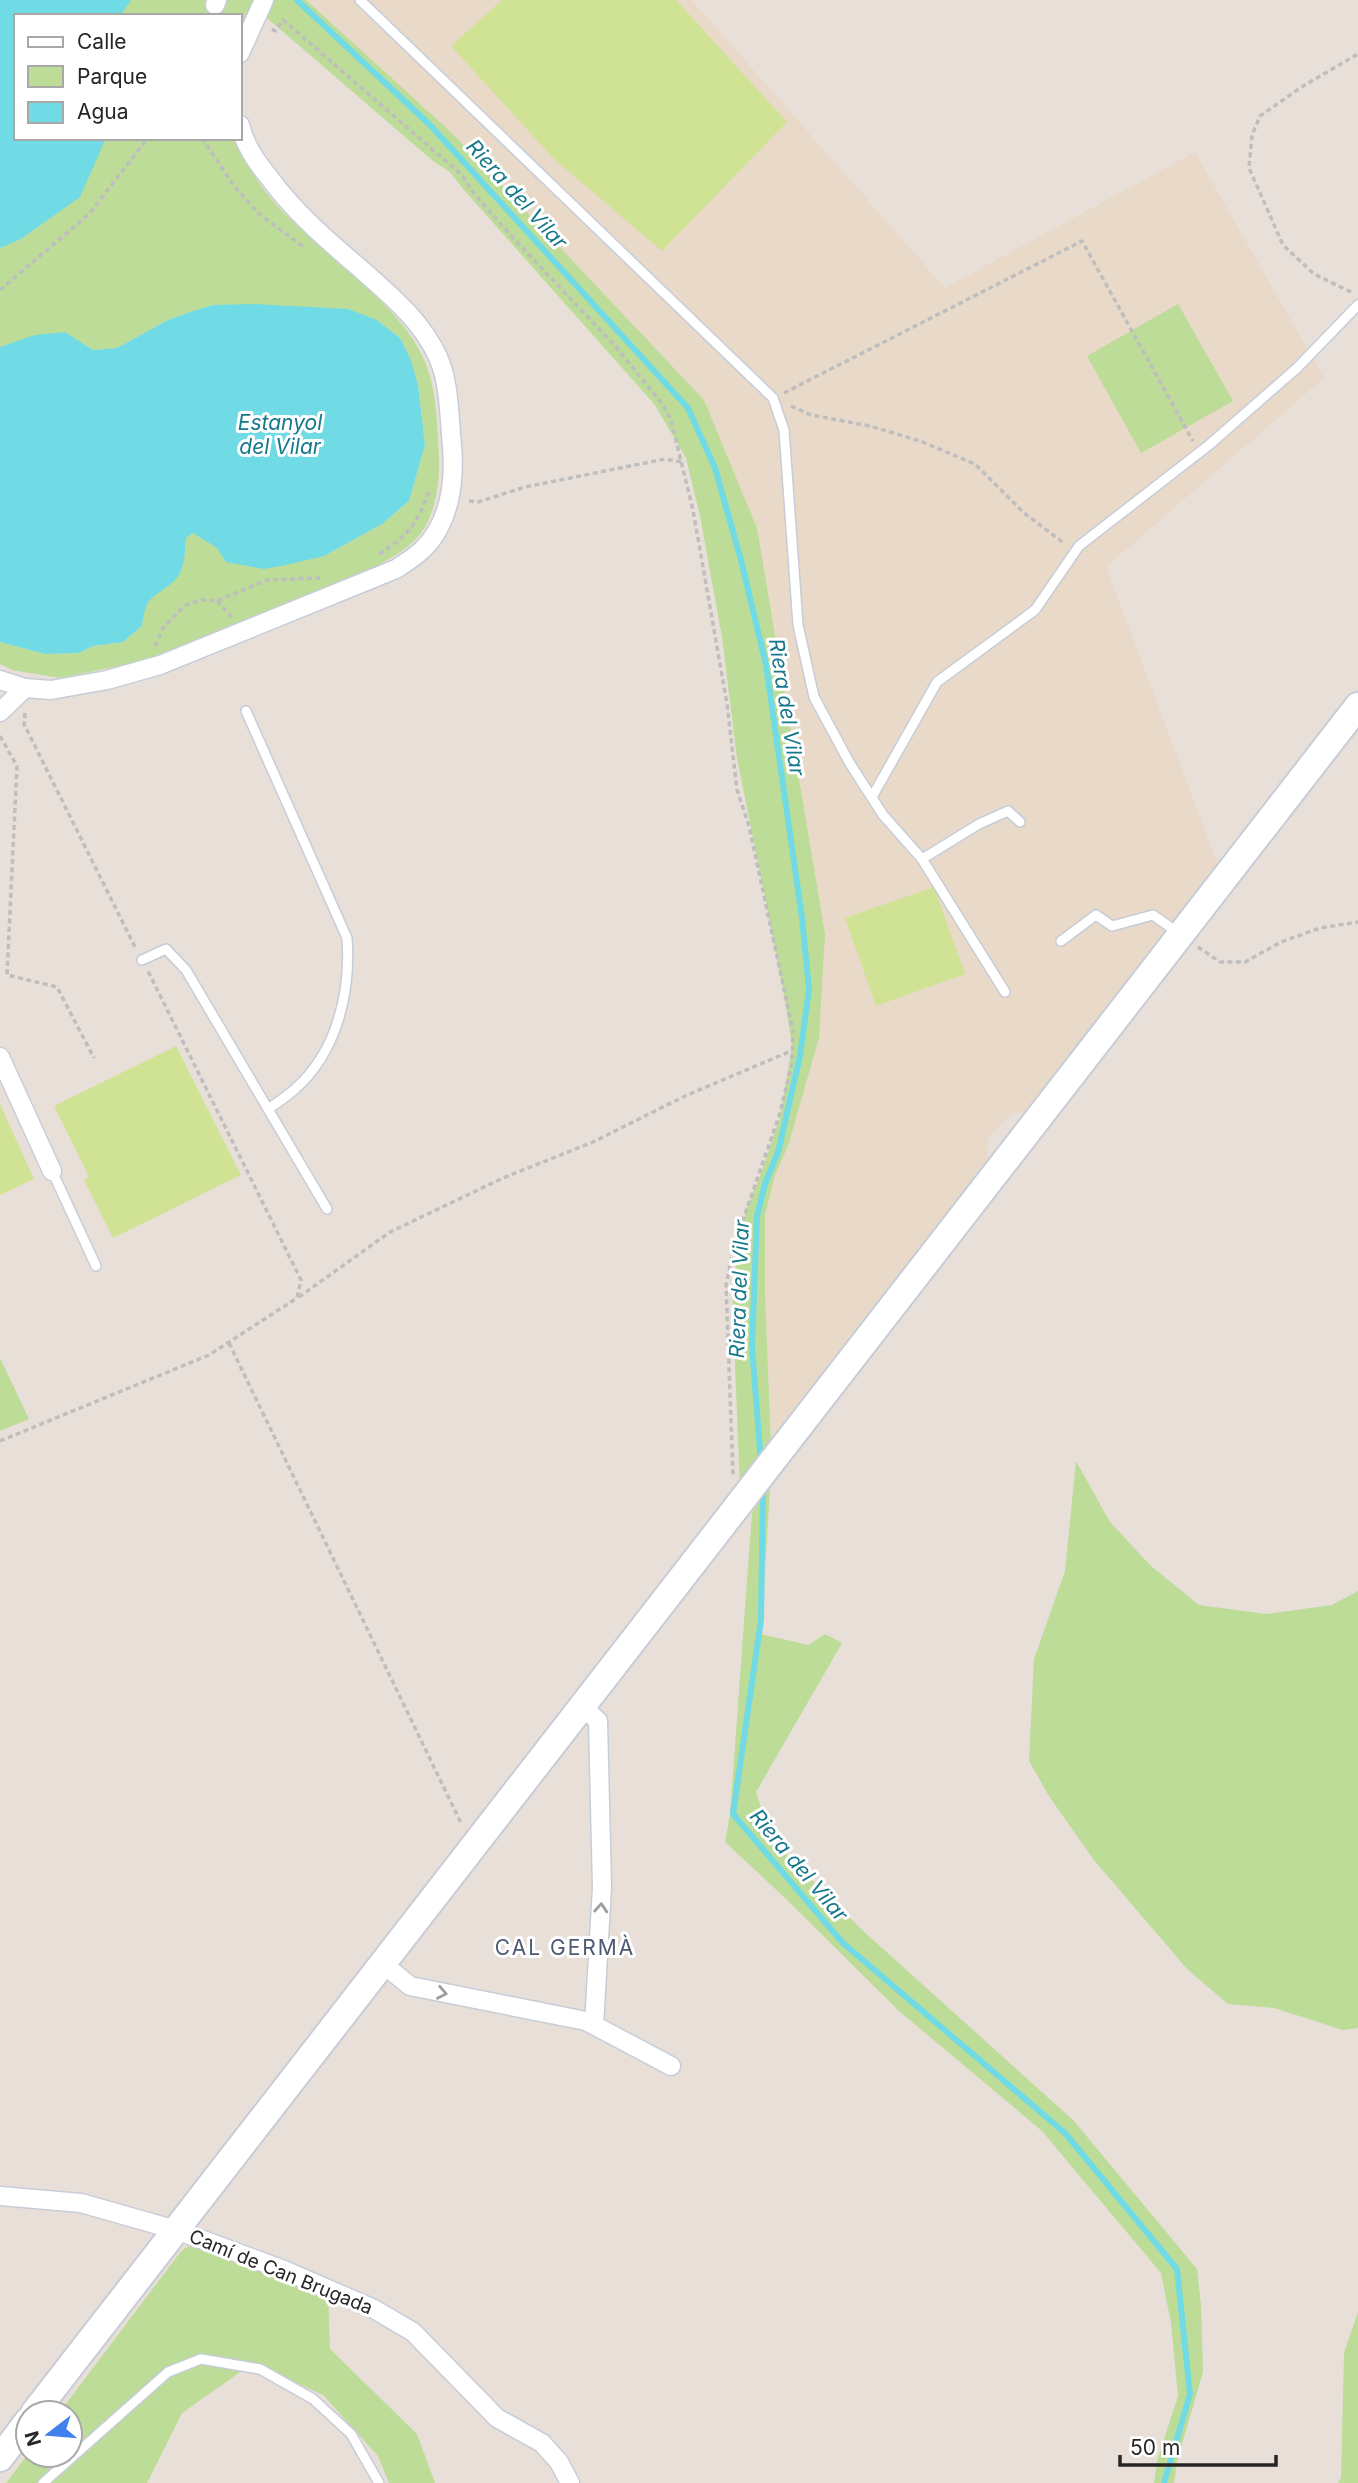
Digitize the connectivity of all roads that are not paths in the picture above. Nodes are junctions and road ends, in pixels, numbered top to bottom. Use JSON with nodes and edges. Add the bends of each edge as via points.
{"nodes":[{"id":1,"x":360,"y":0,"type":"edge"},
{"id":2,"x":259,"y":10,"type":"edge"},
{"id":3,"x":242,"y":48,"type":"edge"},
{"id":4,"x":242,"y":131,"type":"edge"},
{"id":5,"x":1358,"y":305,"type":"edge"},
{"id":6,"x":0,"y":680,"type":"edge"},
{"id":7,"x":26,"y":688,"type":"junction"},
{"id":8,"x":1358,"y":706,"type":"edge"},
{"id":9,"x":246,"y":711,"type":"dead end"},
{"id":10,"x":0,"y":712,"type":"edge"},
{"id":11,"x":872,"y":797,"type":"junction"},
{"id":12,"x":1020,"y":822,"type":"dead end"},
{"id":13,"x":922,"y":859,"type":"junction"},
{"id":14,"x":1180,"y":934,"type":"junction"},
{"id":15,"x":1061,"y":941,"type":"dead end"},
{"id":16,"x":142,"y":960,"type":"road end"},
{"id":17,"x":1005,"y":992,"type":"dead end"},
{"id":18,"x":0,"y":1057,"type":"edge"},
{"id":19,"x":268,"y":1109,"type":"junction"},
{"id":20,"x":52,"y":1171,"type":"joint"},
{"id":21,"x":327,"y":1209,"type":"dead end"},
{"id":22,"x":96,"y":1266,"type":"dead end"},
{"id":23,"x":582,"y":1706,"type":"junction"},
{"id":24,"x":382,"y":1963,"type":"junction"},
{"id":25,"x":594,"y":2025,"type":"junction"},
{"id":26,"x":671,"y":2066,"type":"dead end"},
{"id":27,"x":0,"y":2196,"type":"edge"},
{"id":28,"x":176,"y":2230,"type":"junction"},
{"id":29,"x":45,"y":2399,"type":"edge"},
{"id":30,"x":14,"y":2440,"type":"edge"},
{"id":31,"x":0,"y":2458,"type":"edge"},
{"id":32,"x":43,"y":2483,"type":"edge"},
{"id":33,"x":379,"y":2483,"type":"edge"},
{"id":34,"x":570,"y":2483,"type":"edge"}],
"edges":[{"from":1,"to":11,"type":"lane","via":[[773,398],[784,430],[798,625],[814,697]]},
{"from":2,"to":3,"type":"street"},
{"from":4,"to":7,"type":"street","via":[[247,146],[281,194],[402,305],[438,359],[447,391],[453,466],[450,498],[440,526],[423,549],[396,569],[157,666],[66,689]]},
{"from":5,"to":11,"type":"lane","via":[[1297,368],[1079,546],[1035,610],[937,682]]},
{"from":6,"to":7,"type":"street"},
{"from":7,"to":10,"type":"street"},
{"from":8,"to":14,"type":"main road"},
{"from":9,"to":19,"type":"lane","via":[[347,938],[349,963],[346,996],[318,1061],[296,1088]]},
{"from":11,"to":13,"type":"lane"},
{"from":12,"to":13,"type":"lane","via":[[1008,811]]},
{"from":13,"to":17,"type":"lane"},
{"from":14,"to":15,"type":"lane","via":[[1153,915],[1112,926],[1096,915]]},
{"from":14,"to":23,"type":"main road"},
{"from":16,"to":19,"type":"lane","via":[[166,949],[186,970]]},
{"from":18,"to":20,"type":"street"},
{"from":19,"to":21,"type":"lane"},
{"from":20,"to":22,"type":"lane"},
{"from":23,"to":24,"type":"main road"},
{"from":25,"to":23,"type":"street","one_way":true,"via":[[603,1887],[598,1721]]},
{"from":24,"to":25,"type":"street","one_way":true,"via":[[410,1986]]},
{"from":24,"to":28,"type":"main road"},
{"from":25,"to":26,"type":"street"},
{"from":27,"to":28,"type":"street","name":"Camí de Can Brugada","via":[[81,2203]]},
{"from":28,"to":29,"type":"main road"},
{"from":28,"to":34,"type":"street","name":"Camí de Can Brugada","via":[[374,2309],[414,2332],[497,2418],[542,2443]]},
{"from":30,"to":31,"type":"main road"},
{"from":32,"to":33,"type":"lane","via":[[168,2372],[201,2359],[260,2369],[313,2399],[351,2434]]}]}
